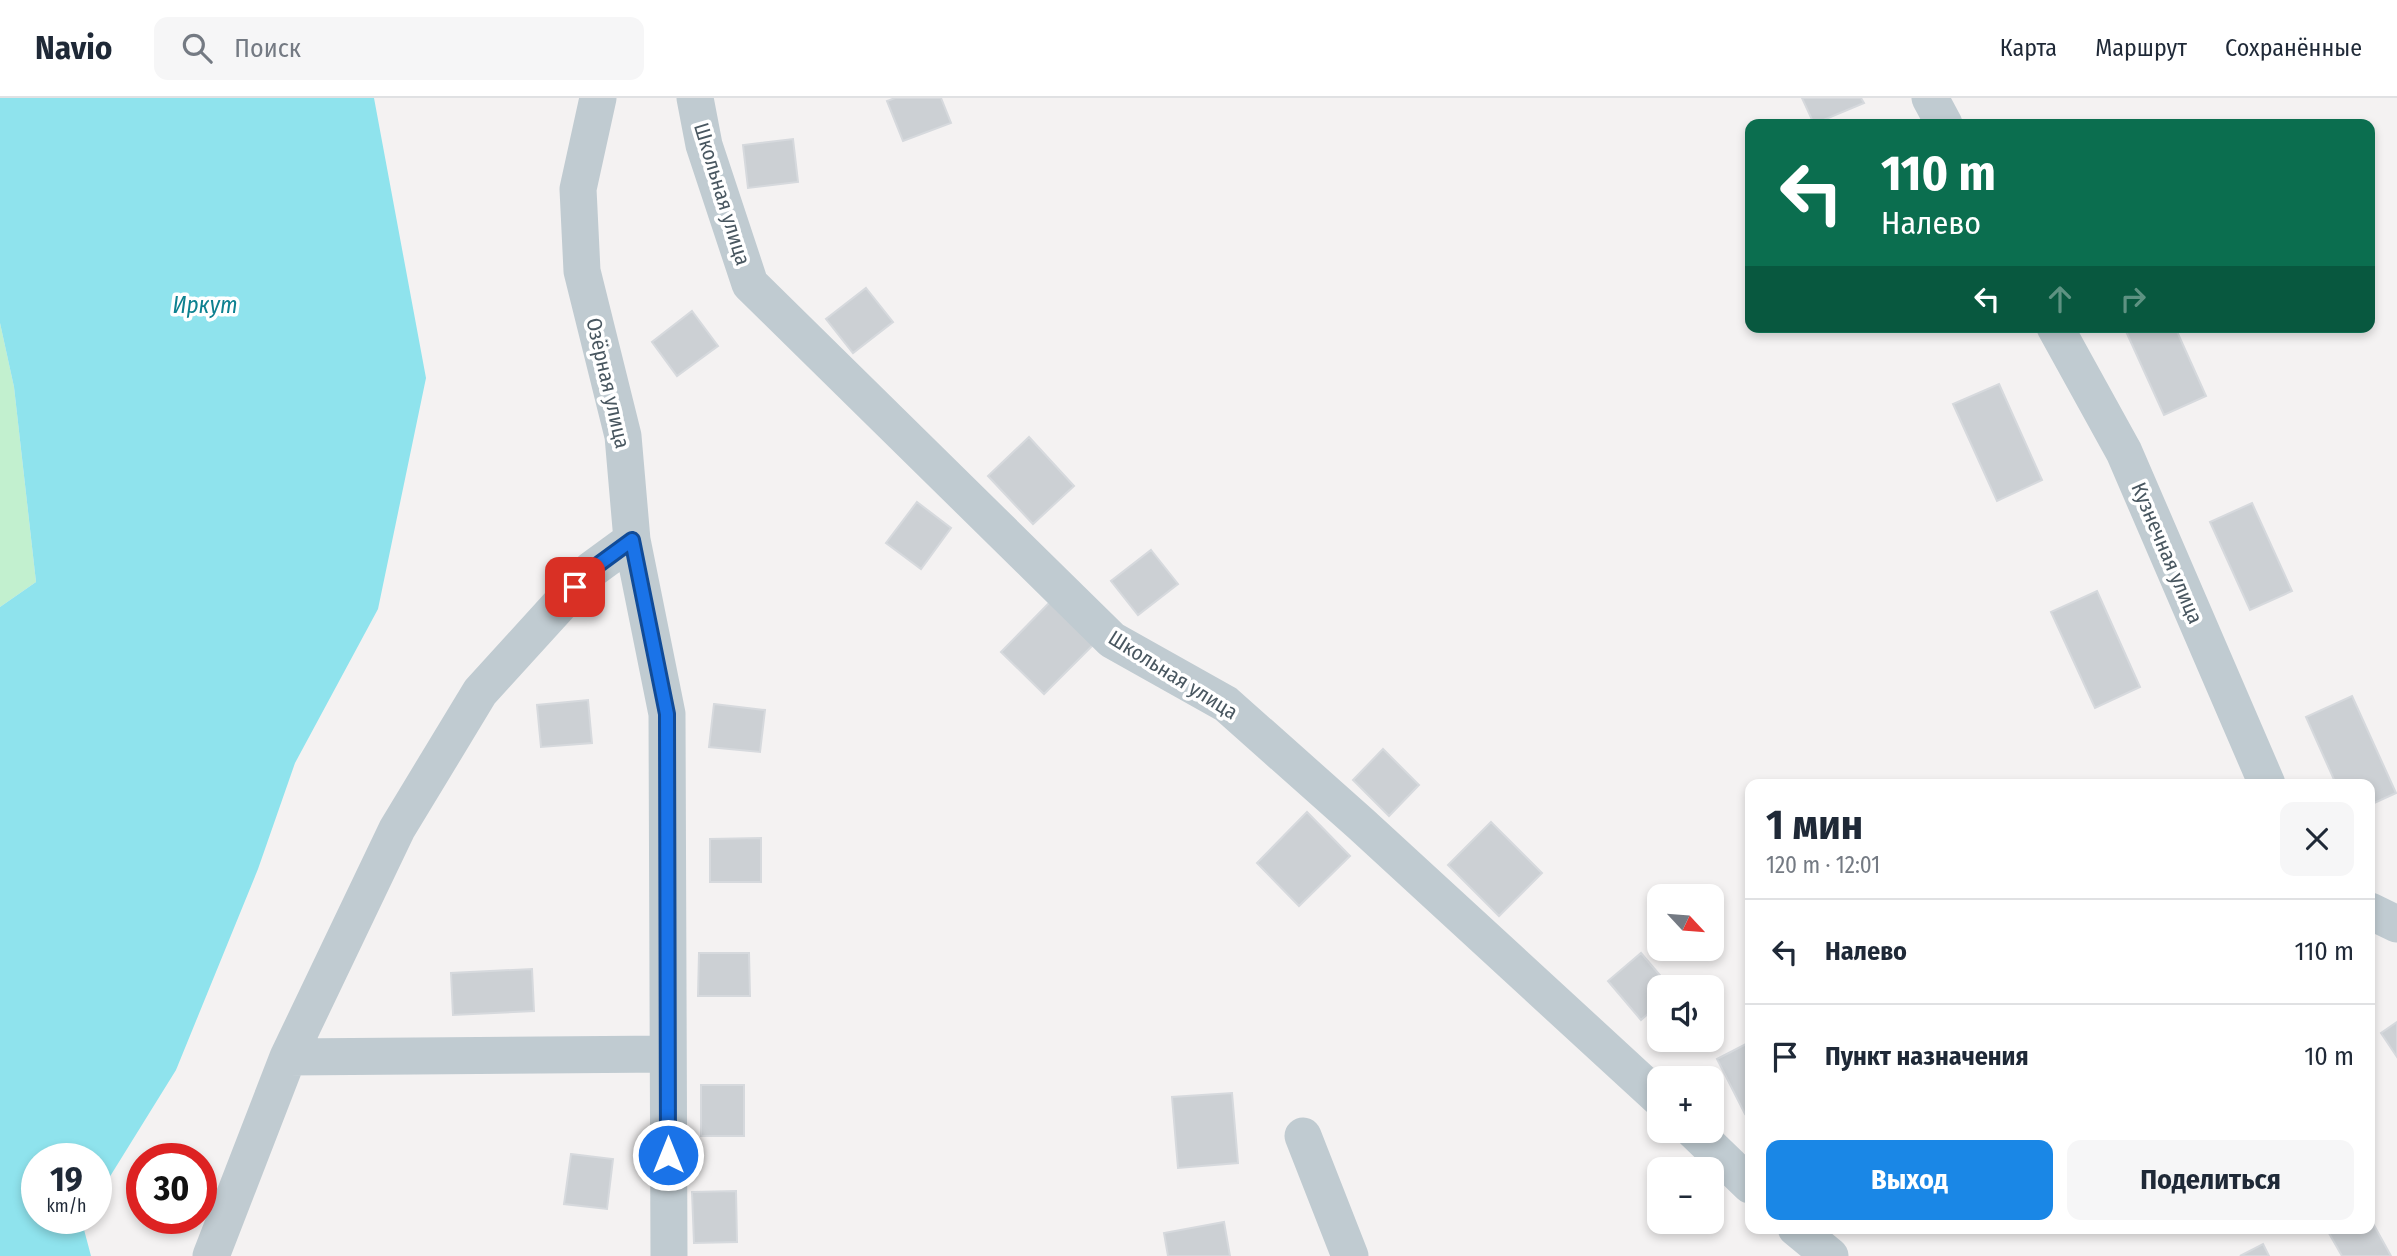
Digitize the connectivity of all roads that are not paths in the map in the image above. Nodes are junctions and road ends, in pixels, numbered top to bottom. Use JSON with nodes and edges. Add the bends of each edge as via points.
{"nodes":[{"id":1,"x":598,"y":98,"type":"edge"},
{"id":2,"x":695,"y":98,"type":"edge"},
{"id":3,"x":1930,"y":98,"type":"edge"},
{"id":4,"x":1941,"y":119,"type":"edge"},
{"id":5,"x":2058,"y":333,"type":"edge"},
{"id":6,"x":632,"y":540,"type":"junction"},
{"id":7,"x":2265,"y":779,"type":"edge"},
{"id":8,"x":2375,"y":913,"type":"edge"},
{"id":9,"x":2397,"y":924,"type":"edge"},
{"id":10,"x":668,"y":1054,"type":"junction"},
{"id":11,"x":288,"y":1058,"type":"junction"},
{"id":12,"x":1647,"y":1087,"type":"edge"},
{"id":13,"x":1303,"y":1136,"type":"dead end"},
{"id":14,"x":1706,"y":1143,"type":"edge"},
{"id":15,"x":1745,"y":1180,"type":"edge"},
{"id":16,"x":1803,"y":1234,"type":"edge"},
{"id":17,"x":211,"y":1256,"type":"edge"},
{"id":18,"x":669,"y":1256,"type":"edge"},
{"id":19,"x":1350,"y":1256,"type":"edge"},
{"id":20,"x":1830,"y":1256,"type":"edge"}],
"edges":[{"from":1,"to":6,"type":"street","name":"Озёрная улица","via":[[578,189],[582,271],[623,436]]},
{"from":2,"to":12,"type":"street","name":"Школьная улица","via":[[704,145],[750,284],[1112,639],[1226,704]]},
{"from":3,"to":4,"type":"street"},
{"from":5,"to":7,"type":"street","name":"Кузнечная улица","via":[[2124,452]]},
{"from":6,"to":10,"type":"street","name":"Озёрная улица","via":[[667,714]]},
{"from":6,"to":11,"type":"street","via":[[591,570],[480,692],[397,829]]},
{"from":8,"to":9,"type":"street"},
{"from":10,"to":11,"type":"street"},
{"from":10,"to":18,"type":"street","name":"Озёрная улица"},
{"from":11,"to":17,"type":"street"},
{"from":13,"to":19,"type":"street"},
{"from":14,"to":15,"type":"street"},
{"from":16,"to":20,"type":"street"}]}
